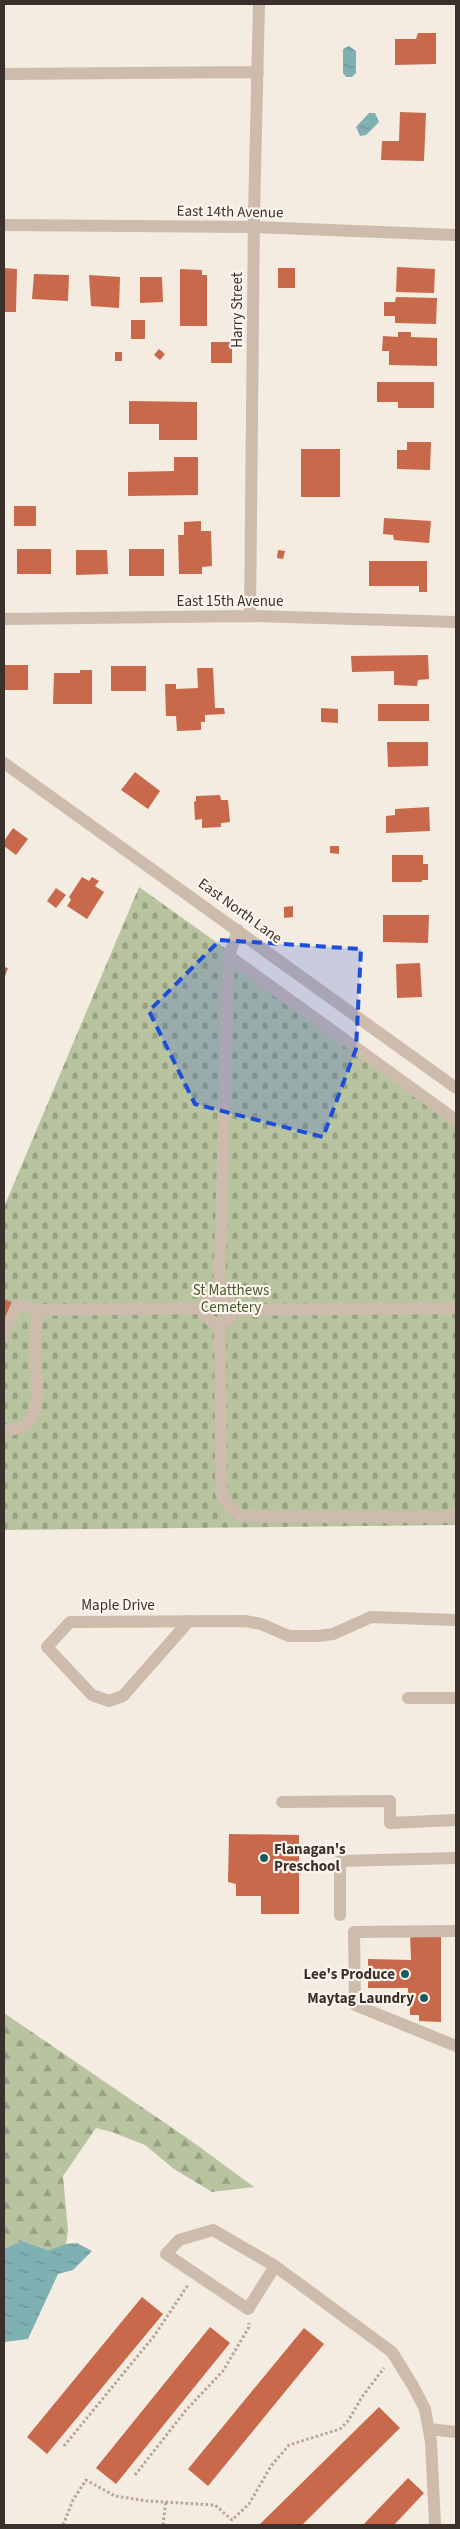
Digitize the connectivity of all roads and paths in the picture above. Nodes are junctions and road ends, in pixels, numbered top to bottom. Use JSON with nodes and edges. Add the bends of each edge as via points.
{"nodes":[{"id":1,"x":259,"y":4,"type":"edge"},
{"id":2,"x":258,"y":72,"type":"junction"},
{"id":3,"x":4,"y":74,"type":"edge"},
{"id":4,"x":4,"y":225,"type":"edge"},
{"id":5,"x":254,"y":228,"type":"junction"},
{"id":6,"x":456,"y":235,"type":"edge"},
{"id":7,"x":250,"y":616,"type":"junction"},
{"id":8,"x":4,"y":619,"type":"edge"},
{"id":9,"x":456,"y":622,"type":"edge"},
{"id":10,"x":4,"y":763,"type":"edge"},
{"id":11,"x":238,"y":930,"type":"junction"},
{"id":12,"x":229,"y":956,"type":"junction"},
{"id":13,"x":456,"y":1088,"type":"edge"},
{"id":14,"x":456,"y":1120,"type":"edge"},
{"id":15,"x":219,"y":1295,"type":"junction"},
{"id":16,"x":205,"y":1308,"type":"junction"},
{"id":17,"x":456,"y":1308,"type":"edge"},
{"id":18,"x":39,"y":1310,"type":"junction"},
{"id":19,"x":233,"y":1310,"type":"junction"},
{"id":20,"x":220,"y":1323,"type":"junction"},
{"id":21,"x":4,"y":1334,"type":"edge"},
{"id":22,"x":4,"y":1430,"type":"edge"},
{"id":23,"x":456,"y":1514,"type":"edge"},
{"id":24,"x":456,"y":1620,"type":"edge"},
{"id":25,"x":189,"y":1621,"type":"junction"},
{"id":26,"x":408,"y":1698,"type":"dead end"},
{"id":27,"x":456,"y":1698,"type":"edge"},
{"id":28,"x":282,"y":1802,"type":"dead end"},
{"id":29,"x":456,"y":1820,"type":"edge"},
{"id":30,"x":456,"y":1858,"type":"edge"},
{"id":31,"x":340,"y":1915,"type":"dead end"},
{"id":32,"x":456,"y":1931,"type":"edge"},
{"id":33,"x":456,"y":2046,"type":"edge"},
{"id":34,"x":275,"y":2266,"type":"junction"},
{"id":35,"x":195,"y":2274,"type":"junction"},
{"id":36,"x":248,"y":2310,"type":"junction"},
{"id":37,"x":395,"y":2356,"type":"junction"},
{"id":38,"x":429,"y":2429,"type":"junction"},
{"id":39,"x":456,"y":2432,"type":"edge"},
{"id":40,"x":64,"y":2446,"type":"dead end"},
{"id":41,"x":135,"y":2475,"type":"dead end"},
{"id":42,"x":166,"y":2501,"type":"junction"},
{"id":43,"x":64,"y":2525,"type":"edge"},
{"id":44,"x":163,"y":2525,"type":"edge"},
{"id":45,"x":435,"y":2525,"type":"edge"}],
"edges":[{"from":1,"to":2,"type":"street","name":"Harry Street"},
{"from":2,"to":3,"type":"street"},
{"from":2,"to":5,"type":"street","name":"Harry Street"},
{"from":4,"to":5,"type":"street","name":"East 14th Avenue"},
{"from":5,"to":6,"type":"street","name":"East 14th Avenue"},
{"from":5,"to":7,"type":"street","name":"Harry Street"},
{"from":7,"to":8,"type":"street","name":"East 15th Avenue"},
{"from":7,"to":9,"type":"street","name":"East 15th Avenue"},
{"from":10,"to":11,"type":"street","name":"East North Lane"},
{"from":11,"to":12,"type":"street"},
{"from":11,"to":13,"type":"street","name":"East North Lane"},
{"from":12,"to":14,"type":"street"},
{"from":12,"to":15,"type":"street"},
{"from":15,"to":16,"type":"street","via":[[209,1299]]},
{"from":15,"to":19,"type":"street","via":[[229,1299]]},
{"from":16,"to":18,"type":"street"},
{"from":16,"to":20,"type":"street","via":[[210,1320]]},
{"from":17,"to":19,"type":"street"},
{"from":18,"to":21,"type":"street","via":[[17,1305]]},
{"from":18,"to":22,"type":"street","via":[[34,1410],[31,1420],[22,1427]]},
{"from":19,"to":20,"type":"street","via":[[231,1317]]},
{"from":20,"to":23,"type":"street","via":[[221,1493],[229,1507],[240,1516],[441,1517]]},
{"from":24,"to":25,"type":"street","name":"Maple Drive","via":[[371,1617],[333,1634],[318,1636],[290,1636],[245,1621]]},
{"from":25,"to":25,"type":"street","name":"Maple Drive","via":[[70,1622],[47,1646],[92,1695],[108,1701],[123,1696]]},
{"from":26,"to":27,"type":"street"},
{"from":28,"to":29,"type":"street","via":[[390,1801],[390,1822]]},
{"from":30,"to":31,"type":"street","via":[[340,1861]]},
{"from":32,"to":33,"type":"street","via":[[354,1932],[355,2005]]},
{"from":34,"to":35,"type":"street","via":[[213,2230],[179,2240],[166,2254]]},
{"from":34,"to":36,"type":"street"},
{"from":34,"to":37,"type":"street"},
{"from":35,"to":36,"type":"street"},
{"from":35,"to":40,"type":"path","via":[[154,2336]]},
{"from":36,"to":41,"type":"path","via":[[249,2327],[223,2371]]},
{"from":37,"to":38,"type":"street","via":[[425,2409]]},
{"from":37,"to":42,"type":"path","via":[[378,2375],[348,2421],[340,2429],[289,2445],[271,2466],[249,2504],[232,2520],[215,2505]]},
{"from":38,"to":39,"type":"street"},
{"from":38,"to":45,"type":"street"},
{"from":42,"to":43,"type":"path","via":[[115,2496],[86,2480],[73,2500]]},
{"from":42,"to":44,"type":"path"}]}
